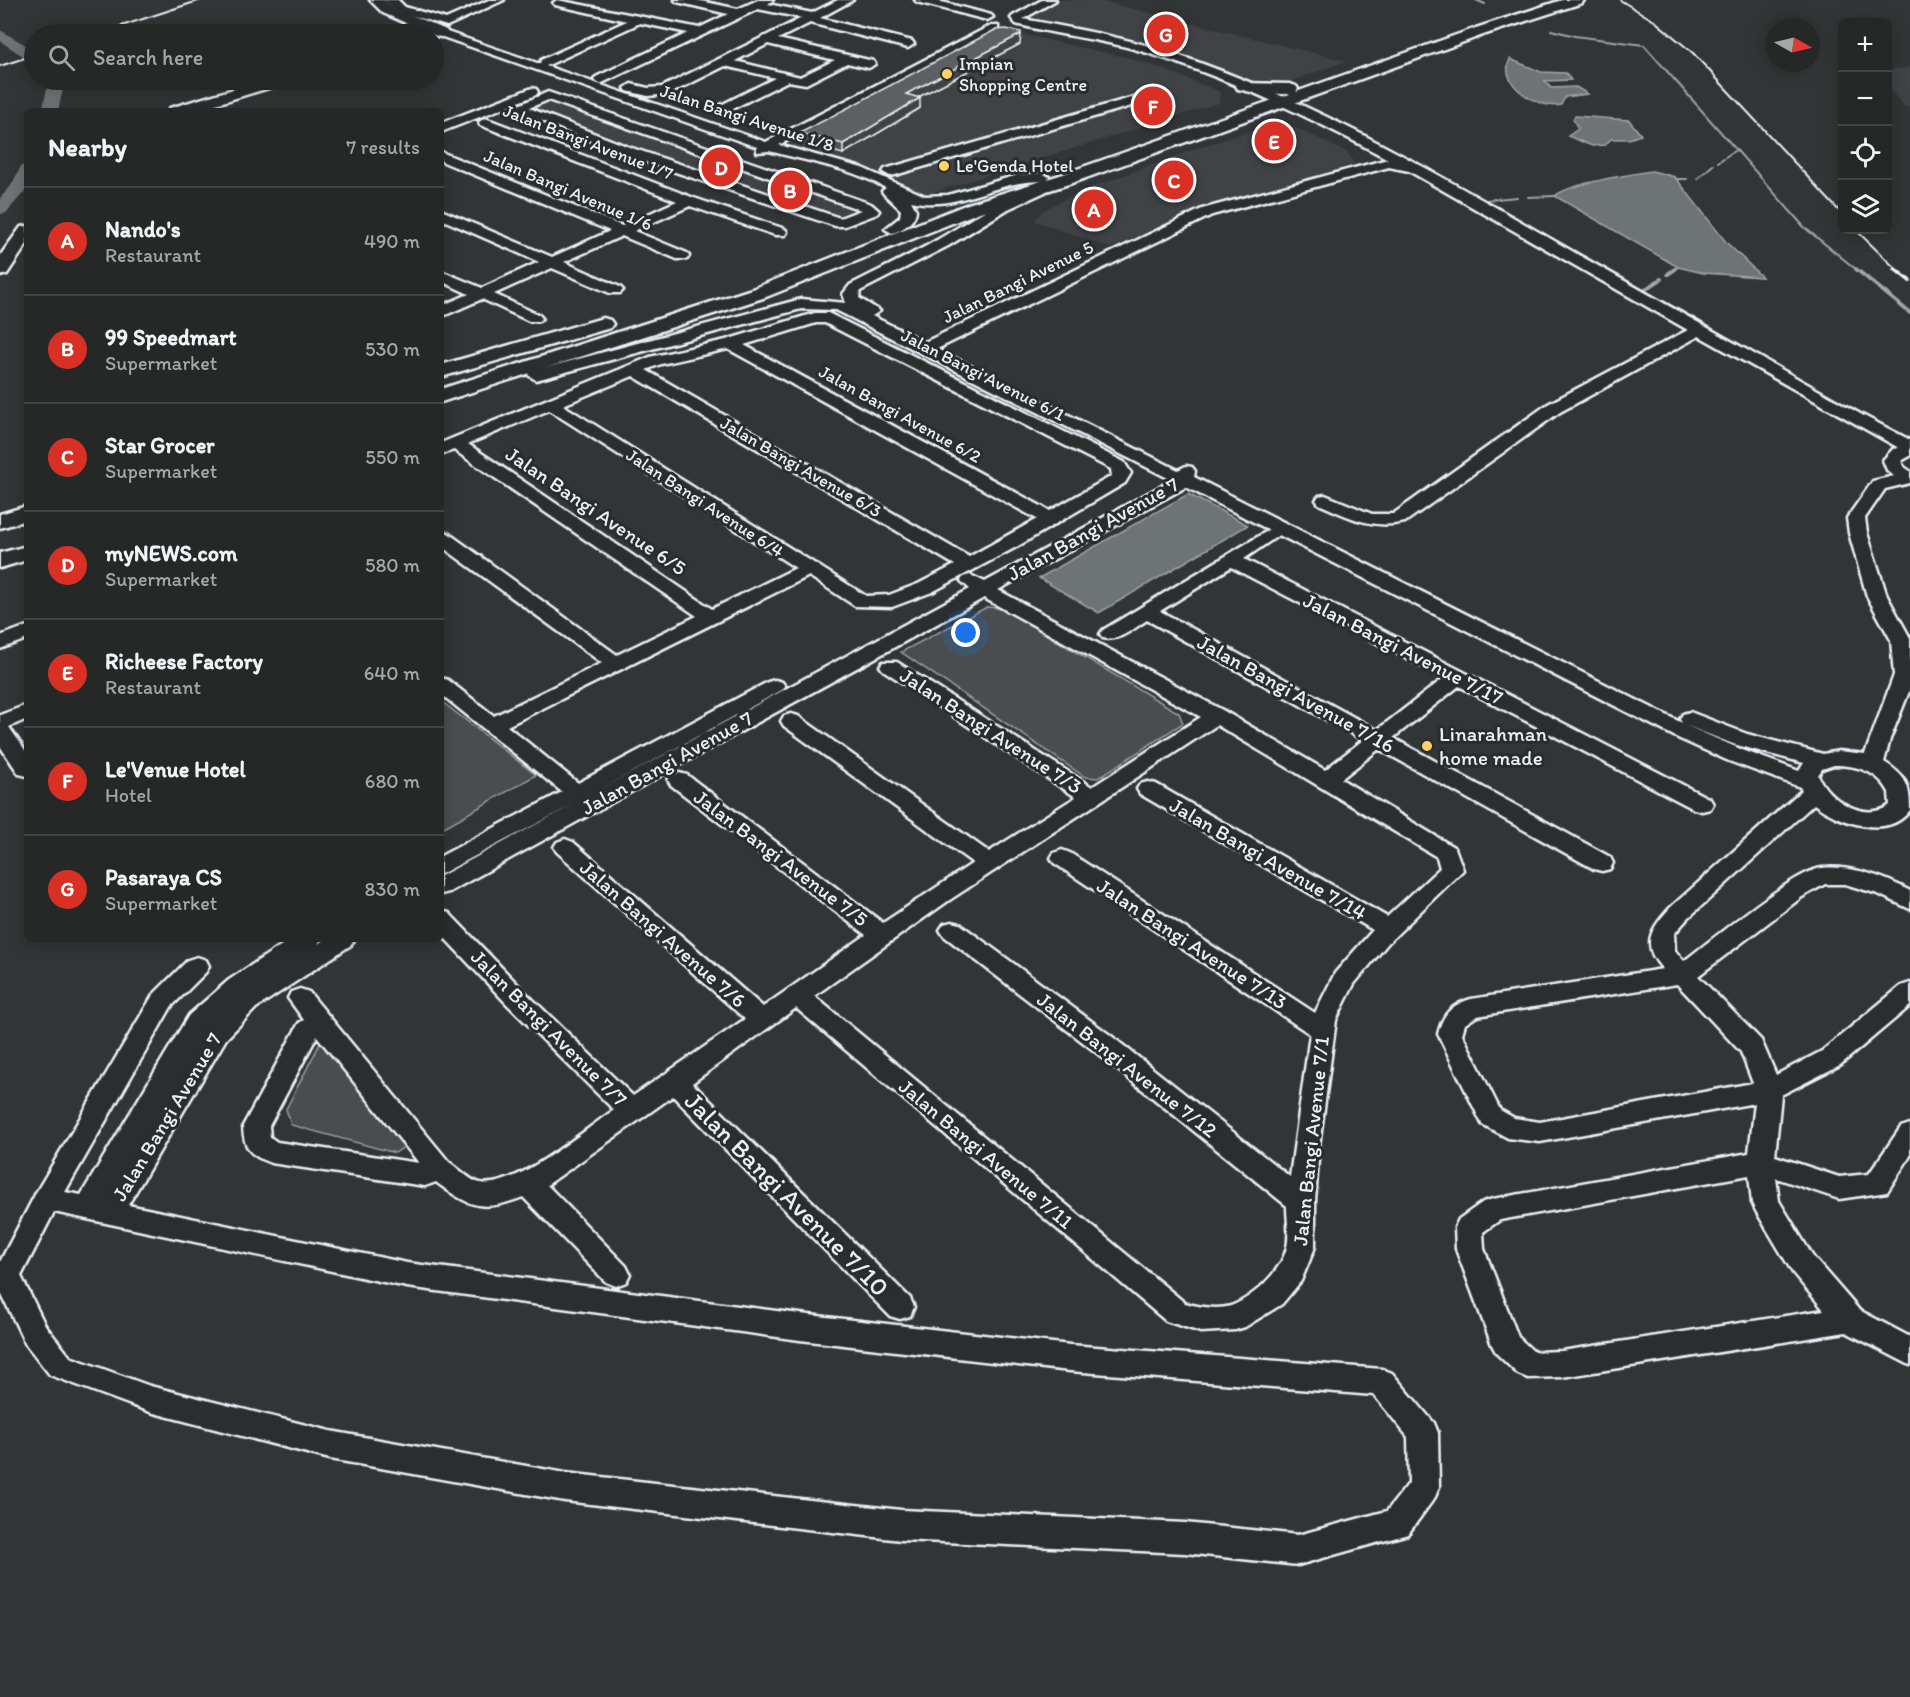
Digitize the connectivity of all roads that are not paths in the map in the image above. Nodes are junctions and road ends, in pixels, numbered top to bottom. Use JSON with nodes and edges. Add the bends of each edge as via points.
{"nodes":[{"id":1,"x":368,"y":0,"type":"edge"},
{"id":2,"x":378,"y":0,"type":"edge"},
{"id":3,"x":391,"y":0,"type":"edge"},
{"id":4,"x":420,"y":0,"type":"edge"},
{"id":5,"x":498,"y":0,"type":"edge"},
{"id":6,"x":848,"y":0,"type":"edge"},
{"id":7,"x":921,"y":0,"type":"edge"},
{"id":8,"x":1038,"y":0,"type":"edge"},
{"id":9,"x":1050,"y":0,"type":"edge"},
{"id":10,"x":1576,"y":0,"type":"edge"},
{"id":11,"x":688,"y":1,"type":"edge"},
{"id":12,"x":761,"y":2,"type":"edge"},
{"id":13,"x":559,"y":3,"type":"dead end"},
{"id":14,"x":981,"y":4,"type":"dead end"},
{"id":15,"x":401,"y":9,"type":"junction"},
{"id":16,"x":965,"y":11,"type":"junction"},
{"id":17,"x":739,"y":13,"type":"junction"},
{"id":18,"x":811,"y":18,"type":"junction"},
{"id":19,"x":640,"y":19,"type":"junction"},
{"id":20,"x":1015,"y":20,"type":"junction"},
{"id":21,"x":988,"y":23,"type":"junction"},
{"id":22,"x":409,"y":24,"type":"edge"},
{"id":23,"x":417,"y":24,"type":"edge"},
{"id":24,"x":424,"y":24,"type":"edge"},
{"id":25,"x":1481,"y":31,"type":"junction"},
{"id":26,"x":700,"y":32,"type":"junction"},
{"id":27,"x":444,"y":33,"type":"edge"},
{"id":28,"x":444,"y":37,"type":"edge"},
{"id":29,"x":767,"y":40,"type":"junction"},
{"id":30,"x":908,"y":44,"type":"dead end"},
{"id":31,"x":845,"y":59,"type":"junction"},
{"id":32,"x":724,"y":62,"type":"junction"},
{"id":33,"x":869,"y":64,"type":"dead end"},
{"id":34,"x":785,"y":78,"type":"junction"},
{"id":35,"x":563,"y":80,"type":"junction"},
{"id":36,"x":600,"y":80,"type":"junction"},
{"id":37,"x":244,"y":90,"type":"edge"},
{"id":38,"x":1307,"y":93,"type":"junction"},
{"id":39,"x":1268,"y":97,"type":"junction"},
{"id":40,"x":1134,"y":101,"type":"dead end"},
{"id":41,"x":1230,"y":104,"type":"junction"},
{"id":42,"x":186,"y":108,"type":"edge"},
{"id":43,"x":720,"y":111,"type":"dead end"},
{"id":44,"x":1295,"y":114,"type":"junction"},
{"id":45,"x":485,"y":122,"type":"dead end"},
{"id":46,"x":444,"y":127,"type":"edge"},
{"id":47,"x":758,"y":148,"type":"junction"},
{"id":48,"x":444,"y":157,"type":"edge"},
{"id":49,"x":732,"y":162,"type":"junction"},
{"id":50,"x":1392,"y":166,"type":"junction"},
{"id":51,"x":890,"y":172,"type":"dead end"},
{"id":52,"x":1042,"y":177,"type":"junction"},
{"id":53,"x":1066,"y":179,"type":"junction"},
{"id":54,"x":689,"y":201,"type":"junction"},
{"id":55,"x":444,"y":215,"type":"edge"},
{"id":56,"x":892,"y":229,"type":"junction"},
{"id":57,"x":621,"y":232,"type":"junction"},
{"id":58,"x":780,"y":232,"type":"dead end"},
{"id":59,"x":24,"y":235,"type":"edge"},
{"id":60,"x":682,"y":256,"type":"dead end"},
{"id":61,"x":554,"y":262,"type":"junction"},
{"id":62,"x":0,"y":270,"type":"edge"},
{"id":63,"x":444,"y":276,"type":"edge"},
{"id":64,"x":756,"y":287,"type":"junction"},
{"id":65,"x":615,"y":290,"type":"dead end"},
{"id":66,"x":482,"y":294,"type":"junction"},
{"id":67,"x":444,"y":311,"type":"edge"},
{"id":68,"x":534,"y":318,"type":"dead end"},
{"id":69,"x":1694,"y":333,"type":"junction"},
{"id":70,"x":730,"y":344,"type":"junction"},
{"id":71,"x":936,"y":348,"type":"junction"},
{"id":72,"x":633,"y":369,"type":"junction"},
{"id":73,"x":444,"y":370,"type":"edge"},
{"id":74,"x":536,"y":375,"type":"junction"},
{"id":75,"x":444,"y":381,"type":"edge"},
{"id":76,"x":444,"y":395,"type":"edge"},
{"id":77,"x":549,"y":403,"type":"junction"},
{"id":78,"x":444,"y":406,"type":"edge"},
{"id":79,"x":448,"y":446,"type":"edge"},
{"id":80,"x":1905,"y":451,"type":"edge"},
{"id":81,"x":1180,"y":475,"type":"junction"},
{"id":82,"x":1910,"y":478,"type":"edge"},
{"id":83,"x":1325,"y":500,"type":"dead end"},
{"id":84,"x":24,"y":514,"type":"edge"},
{"id":85,"x":1051,"y":519,"type":"junction"},
{"id":86,"x":0,"y":521,"type":"edge"},
{"id":87,"x":24,"y":530,"type":"edge"},
{"id":88,"x":1270,"y":535,"type":"dead end"},
{"id":89,"x":0,"y":537,"type":"edge"},
{"id":90,"x":444,"y":539,"type":"edge"},
{"id":91,"x":24,"y":543,"type":"edge"},
{"id":92,"x":0,"y":550,"type":"edge"},
{"id":93,"x":24,"y":554,"type":"edge"},
{"id":94,"x":1232,"y":560,"type":"junction"},
{"id":95,"x":0,"y":561,"type":"edge"},
{"id":96,"x":809,"y":569,"type":"junction"},
{"id":97,"x":981,"y":578,"type":"junction"},
{"id":98,"x":1147,"y":612,"type":"junction"},
{"id":99,"x":711,"y":617,"type":"junction"},
{"id":100,"x":24,"y":633,"type":"edge"},
{"id":101,"x":1110,"y":634,"type":"dead end"},
{"id":102,"x":0,"y":643,"type":"edge"},
{"id":103,"x":616,"y":664,"type":"junction"},
{"id":104,"x":890,"y":666,"type":"dead end"},
{"id":105,"x":1458,"y":677,"type":"junction"},
{"id":106,"x":444,"y":686,"type":"edge"},
{"id":107,"x":24,"y":712,"type":"edge"},
{"id":108,"x":1217,"y":716,"type":"junction"},
{"id":109,"x":791,"y":721,"type":"dead end"},
{"id":110,"x":0,"y":723,"type":"edge"},
{"id":111,"x":0,"y":730,"type":"edge"},
{"id":112,"x":499,"y":731,"type":"junction"},
{"id":113,"x":1379,"y":739,"type":"junction"},
{"id":114,"x":1821,"y":760,"type":"junction"},
{"id":115,"x":1873,"y":764,"type":"junction"},
{"id":116,"x":24,"y":765,"type":"edge"},
{"id":117,"x":1327,"y":779,"type":"junction"},
{"id":118,"x":679,"y":780,"type":"dead end"},
{"id":119,"x":1810,"y":787,"type":"junction"},
{"id":120,"x":1148,"y":789,"type":"dead end"},
{"id":121,"x":590,"y":795,"type":"junction"},
{"id":122,"x":1091,"y":796,"type":"junction"},
{"id":123,"x":1907,"y":801,"type":"edge"},
{"id":124,"x":1702,"y":804,"type":"dead end"},
{"id":125,"x":1887,"y":816,"type":"junction"},
{"id":126,"x":1910,"y":825,"type":"edge"},
{"id":127,"x":565,"y":848,"type":"dead end"},
{"id":128,"x":1447,"y":853,"type":"joint"},
{"id":129,"x":1062,"y":858,"type":"dead end"},
{"id":130,"x":1602,"y":863,"type":"dead end"},
{"id":131,"x":990,"y":864,"type":"junction"},
{"id":132,"x":444,"y":865,"type":"edge"},
{"id":133,"x":444,"y":884,"type":"edge"},
{"id":134,"x":1910,"y":901,"type":"edge"},
{"id":135,"x":444,"y":922,"type":"edge"},
{"id":136,"x":1388,"y":928,"type":"junction"},
{"id":137,"x":952,"y":930,"type":"dead end"},
{"id":138,"x":883,"y":935,"type":"junction"},
{"id":139,"x":304,"y":942,"type":"edge"},
{"id":140,"x":338,"y":942,"type":"edge"},
{"id":141,"x":197,"y":966,"type":"dead end"},
{"id":142,"x":1684,"y":974,"type":"junction"},
{"id":143,"x":1910,"y":992,"type":"edge"},
{"id":144,"x":797,"y":995,"type":"junction"},
{"id":145,"x":300,"y":999,"type":"dead end"},
{"id":146,"x":762,"y":1020,"type":"junction"},
{"id":147,"x":319,"y":1022,"type":"junction"},
{"id":148,"x":1323,"y":1030,"type":"junction"},
{"id":149,"x":674,"y":1082,"type":"junction"},
{"id":150,"x":1769,"y":1090,"type":"junction"},
{"id":151,"x":632,"y":1111,"type":"junction"},
{"id":152,"x":1910,"y":1134,"type":"edge"},
{"id":153,"x":1761,"y":1162,"type":"junction"},
{"id":154,"x":440,"y":1170,"type":"junction"},
{"id":155,"x":528,"y":1184,"type":"junction"},
{"id":156,"x":47,"y":1199,"type":"junction"},
{"id":157,"x":1301,"y":1201,"type":"junction"},
{"id":158,"x":99,"y":1210,"type":"junction"},
{"id":159,"x":616,"y":1274,"type":"dead end"},
{"id":160,"x":900,"y":1307,"type":"dead end"},
{"id":161,"x":1176,"y":1312,"type":"joint"},
{"id":162,"x":1849,"y":1319,"type":"junction"},
{"id":163,"x":1910,"y":1352,"type":"edge"}],
"edges":[{"from":1,"to":22,"type":"main road"},
{"from":2,"to":23,"type":"main road","via":[[388,10]]},
{"from":3,"to":15,"type":"street"},
{"from":4,"to":15,"type":"street"},
{"from":5,"to":27,"type":"street"},
{"from":6,"to":18,"type":"street"},
{"from":7,"to":16,"type":"street"},
{"from":8,"to":20,"type":"street"},
{"from":9,"to":20,"type":"street"},
{"from":10,"to":25,"type":"main road"},
{"from":11,"to":17,"type":"street"},
{"from":12,"to":17,"type":"street"},
{"from":12,"to":18,"type":"street"},
{"from":13,"to":19,"type":"street"},
{"from":14,"to":16,"type":"street"},
{"from":15,"to":24,"type":"street","name":"Jalan Bangi Avenue 1/8"},
{"from":16,"to":21,"type":"street"},
{"from":17,"to":26,"type":"street"},
{"from":18,"to":29,"type":"street"},
{"from":18,"to":30,"type":"street"},
{"from":19,"to":26,"type":"street"},
{"from":19,"to":36,"type":"street","via":[[545,63]]},
{"from":20,"to":21,"type":"street"},
{"from":20,"to":39,"type":"street","via":[[1140,47]]},
{"from":20,"to":41,"type":"street","via":[[1145,58]]},
{"from":21,"to":47,"type":"street"},
{"from":25,"to":38,"type":"main road"},
{"from":25,"to":39,"type":"main road","via":[[1410,49]]},
{"from":26,"to":36,"type":"street"},
{"from":28,"to":35,"type":"street","name":"Jalan Bangi Avenue 1/8"},
{"from":29,"to":31,"type":"street"},
{"from":29,"to":32,"type":"street"},
{"from":31,"to":33,"type":"street"},
{"from":31,"to":34,"type":"street","via":[[807,80]]},
{"from":32,"to":34,"type":"street"},
{"from":32,"to":36,"type":"street","via":[[665,91],[648,92]]},
{"from":34,"to":43,"type":"street"},
{"from":35,"to":46,"type":"street"},
{"from":35,"to":47,"type":"street","name":"Jalan Bangi Avenue 1/8"},
{"from":37,"to":42,"type":"main road"},
{"from":38,"to":39,"type":"main road"},
{"from":38,"to":44,"type":"main road"},
{"from":39,"to":41,"type":"main road"},
{"from":39,"to":41,"type":"street"},
{"from":39,"to":44,"type":"street"},
{"from":40,"to":51,"type":"street"},
{"from":41,"to":44,"type":"main road","via":[[1261,114]]},
{"from":41,"to":52,"type":"main road"},
{"from":41,"to":53,"type":"main road"},
{"from":44,"to":50,"type":"street"},
{"from":45,"to":54,"type":"street","name":"Jalan Bangi Avenue 1/7"},
{"from":47,"to":49,"type":"street"},
{"from":47,"to":52,"type":"street","name":"Jalan Bangi Avenue 1/8","via":[[857,170],[925,200],[949,199],[1018,179]]},
{"from":47,"to":56,"type":"street","name":"Jalan Bangi Avenue 1/8","via":[[889,191],[909,210],[905,220]]},
{"from":48,"to":57,"type":"street","name":"Jalan Bangi Avenue 1/6"},
{"from":49,"to":49,"type":"street","via":[[548,96],[518,108],[634,153],[840,224],[872,211]]},
{"from":50,"to":69,"type":"street","via":[[1475,208]]},
{"from":50,"to":71,"type":"street","name":"Jalan Bangi Avenue 5","via":[[1216,218]]},
{"from":52,"to":56,"type":"main road"},
{"from":53,"to":64,"type":"main road"},
{"from":53,"to":71,"type":"street","via":[[1003,206],[943,243],[855,288],[852,300]]},
{"from":54,"to":57,"type":"street"},
{"from":54,"to":58,"type":"street","name":"Jalan Bangi Avenue 1/7"},
{"from":55,"to":61,"type":"street"},
{"from":56,"to":64,"type":"main road"},
{"from":57,"to":60,"type":"street","name":"Jalan Bangi Avenue 1/6"},
{"from":57,"to":61,"type":"street"},
{"from":59,"to":62,"type":"main road"},
{"from":61,"to":65,"type":"street"},
{"from":61,"to":66,"type":"street"},
{"from":63,"to":66,"type":"street"},
{"from":64,"to":73,"type":"main road"},
{"from":64,"to":74,"type":"main road"},
{"from":64,"to":75,"type":"main road"},
{"from":64,"to":76,"type":"main road"},
{"from":66,"to":67,"type":"street"},
{"from":66,"to":68,"type":"street"},
{"from":69,"to":80,"type":"street","via":[[1856,432]]},
{"from":69,"to":83,"type":"street","via":[[1554,408],[1399,518],[1384,522],[1368,519]]},
{"from":70,"to":72,"type":"street"},
{"from":70,"to":85,"type":"street","name":"Jalan Bangi Avenue 6/2"},
{"from":70,"to":85,"type":"street","name":"Jalan Bangi Avenue 6/1","via":[[815,318],[828,318],[1118,466],[1122,473],[1119,479]]},
{"from":71,"to":74,"type":"street","via":[[849,308],[811,303]]},
{"from":71,"to":81,"type":"street"},
{"from":72,"to":77,"type":"street"},
{"from":72,"to":97,"type":"street","name":"Jalan Bangi Avenue 6/3"},
{"from":74,"to":78,"type":"main road"},
{"from":77,"to":79,"type":"street"},
{"from":77,"to":96,"type":"street","name":"Jalan Bangi Avenue 6/4"},
{"from":79,"to":99,"type":"street","name":"Jalan Bangi Avenue 6/5"},
{"from":80,"to":82,"type":"street","via":[[1893,465]]},
{"from":81,"to":97,"type":"street","name":"Jalan Bangi Avenue 7"},
{"from":81,"to":114,"type":"street","via":[[1693,721],[1740,739]]},
{"from":81,"to":119,"type":"street","via":[[1687,734]]},
{"from":82,"to":115,"type":"street","via":[[1879,485],[1856,518],[1877,597],[1900,640],[1904,675]]},
{"from":84,"to":86,"type":"main road"},
{"from":85,"to":97,"type":"street"},
{"from":87,"to":89,"type":"main road"},
{"from":88,"to":94,"type":"street"},
{"from":90,"to":103,"type":"street"},
{"from":91,"to":92,"type":"main road"},
{"from":93,"to":95,"type":"main road"},
{"from":94,"to":98,"type":"street"},
{"from":94,"to":105,"type":"street","name":"Jalan Bangi Avenue 7/17"},
{"from":96,"to":97,"type":"street","name":"Jalan Bangi Avenue 6/4","via":[[862,602],[903,599]]},
{"from":96,"to":99,"type":"street"},
{"from":97,"to":108,"type":"street","name":"Jalan Bangi Avenue 6/3","via":[[1060,633],[1084,642]]},
{"from":97,"to":121,"type":"street","name":"Jalan Bangi Avenue 7"},
{"from":98,"to":101,"type":"street"},
{"from":98,"to":113,"type":"street","name":"Jalan Bangi Avenue 7/16"},
{"from":99,"to":103,"type":"street"},
{"from":100,"to":102,"type":"street"},
{"from":103,"to":112,"type":"street"},
{"from":104,"to":122,"type":"street","name":"Jalan Bangi Avenue 7/3"},
{"from":105,"to":113,"type":"street"},
{"from":105,"to":124,"type":"street","name":"Jalan Bangi Avenue 7/17"},
{"from":106,"to":112,"type":"street"},
{"from":107,"to":110,"type":"street"},
{"from":108,"to":117,"type":"street","name":"Jalan Bangi Avenue 6/3"},
{"from":108,"to":122,"type":"street"},
{"from":109,"to":131,"type":"street"},
{"from":111,"to":116,"type":"street"},
{"from":112,"to":121,"type":"street"},
{"from":113,"to":117,"type":"street"},
{"from":113,"to":130,"type":"street","name":"Jalan Bangi Avenue 7/16"},
{"from":114,"to":115,"type":"street","via":[[1846,758]]},
{"from":114,"to":119,"type":"street","via":[[1809,769]]},
{"from":115,"to":123,"type":"street","via":[[1900,784]]},
{"from":117,"to":128,"type":"street","name":"Jalan Bangi Avenue 6/3"},
{"from":118,"to":138,"type":"street","name":"Jalan Bangi Avenue 7/5"},
{"from":119,"to":125,"type":"street","via":[[1838,811],[1872,818]]},
{"from":119,"to":142,"type":"street","via":[[1662,932],[1663,954]]},
{"from":120,"to":136,"type":"street","name":"Jalan Bangi Avenue 7/14"},
{"from":121,"to":132,"type":"street","name":"Jalan Bangi Avenue 7"},
{"from":121,"to":133,"type":"street","name":"Jalan Bangi Avenue 7"},
{"from":122,"to":131,"type":"street"},
{"from":123,"to":125,"type":"street"},
{"from":125,"to":126,"type":"street"},
{"from":127,"to":146,"type":"street","name":"Jalan Bangi Avenue 7/6"},
{"from":128,"to":136,"type":"street","name":"Jalan Bangi Avenue 7/1","via":[[1452,870]]},
{"from":129,"to":148,"type":"street","name":"Jalan Bangi Avenue 7/13"},
{"from":131,"to":138,"type":"street"},
{"from":134,"to":142,"type":"street","via":[[1886,888],[1845,876],[1821,876],[1794,891]]},
{"from":135,"to":151,"type":"street","name":"Jalan Bangi Avenue 7/7"},
{"from":136,"to":148,"type":"street","name":"Jalan Bangi Avenue 7/1","via":[[1344,979]]},
{"from":137,"to":157,"type":"street","name":"Jalan Bangi Avenue 7/12"},
{"from":138,"to":144,"type":"street"},
{"from":139,"to":158,"type":"street","name":"Jalan Bangi Avenue 7","via":[[238,986],[198,1022]]},
{"from":140,"to":158,"type":"street","name":"Jalan Bangi Avenue 7","via":[[248,1002],[217,1032]]},
{"from":141,"to":156,"type":"street","via":[[162,1001]]},
{"from":142,"to":150,"type":"street","via":[[1752,1047]]},
{"from":142,"to":150,"type":"street","via":[[1471,1008],[1454,1019],[1450,1034],[1491,1117],[1508,1128],[1540,1132]]},
{"from":143,"to":150,"type":"street","via":[[1831,1058]]},
{"from":144,"to":146,"type":"street"},
{"from":144,"to":161,"type":"street","name":"Jalan Bangi Avenue 7/11"},
{"from":145,"to":147,"type":"street"},
{"from":146,"to":149,"type":"street"},
{"from":147,"to":154,"type":"street"},
{"from":147,"to":154,"type":"street","via":[[308,1030],[256,1126],[257,1142],[271,1152],[425,1175]]},
{"from":148,"to":157,"type":"street","name":"Jalan Bangi Avenue 7/1"},
{"from":149,"to":151,"type":"street"},
{"from":149,"to":160,"type":"street","name":"Jalan Bangi Avenue 7/10"},
{"from":150,"to":153,"type":"street"},
{"from":151,"to":155,"type":"street"},
{"from":152,"to":153,"type":"street","via":[[1877,1184],[1839,1188]]},
{"from":153,"to":162,"type":"street","via":[[1766,1203],[1803,1265]]},
{"from":153,"to":162,"type":"street","via":[[1493,1210],[1469,1227],[1470,1249],[1507,1345],[1528,1365],[1562,1364]]},
{"from":154,"to":155,"type":"street","via":[[472,1194],[498,1195]]},
{"from":155,"to":159,"type":"street"},
{"from":156,"to":158,"type":"street"},
{"from":156,"to":158,"type":"street","via":[[6,1276],[35,1334],[60,1366],[150,1399],[330,1445],[565,1487],[901,1525],[1185,1538],[1298,1550],[1397,1523],[1424,1487],[1423,1433],[1382,1382],[1070,1358],[407,1275]]},
{"from":157,"to":161,"type":"street","name":"Jalan Bangi Avenue 7/1","via":[[1301,1247],[1291,1273],[1272,1295],[1235,1318],[1201,1320]]},
{"from":162,"to":163,"type":"street"}]}
